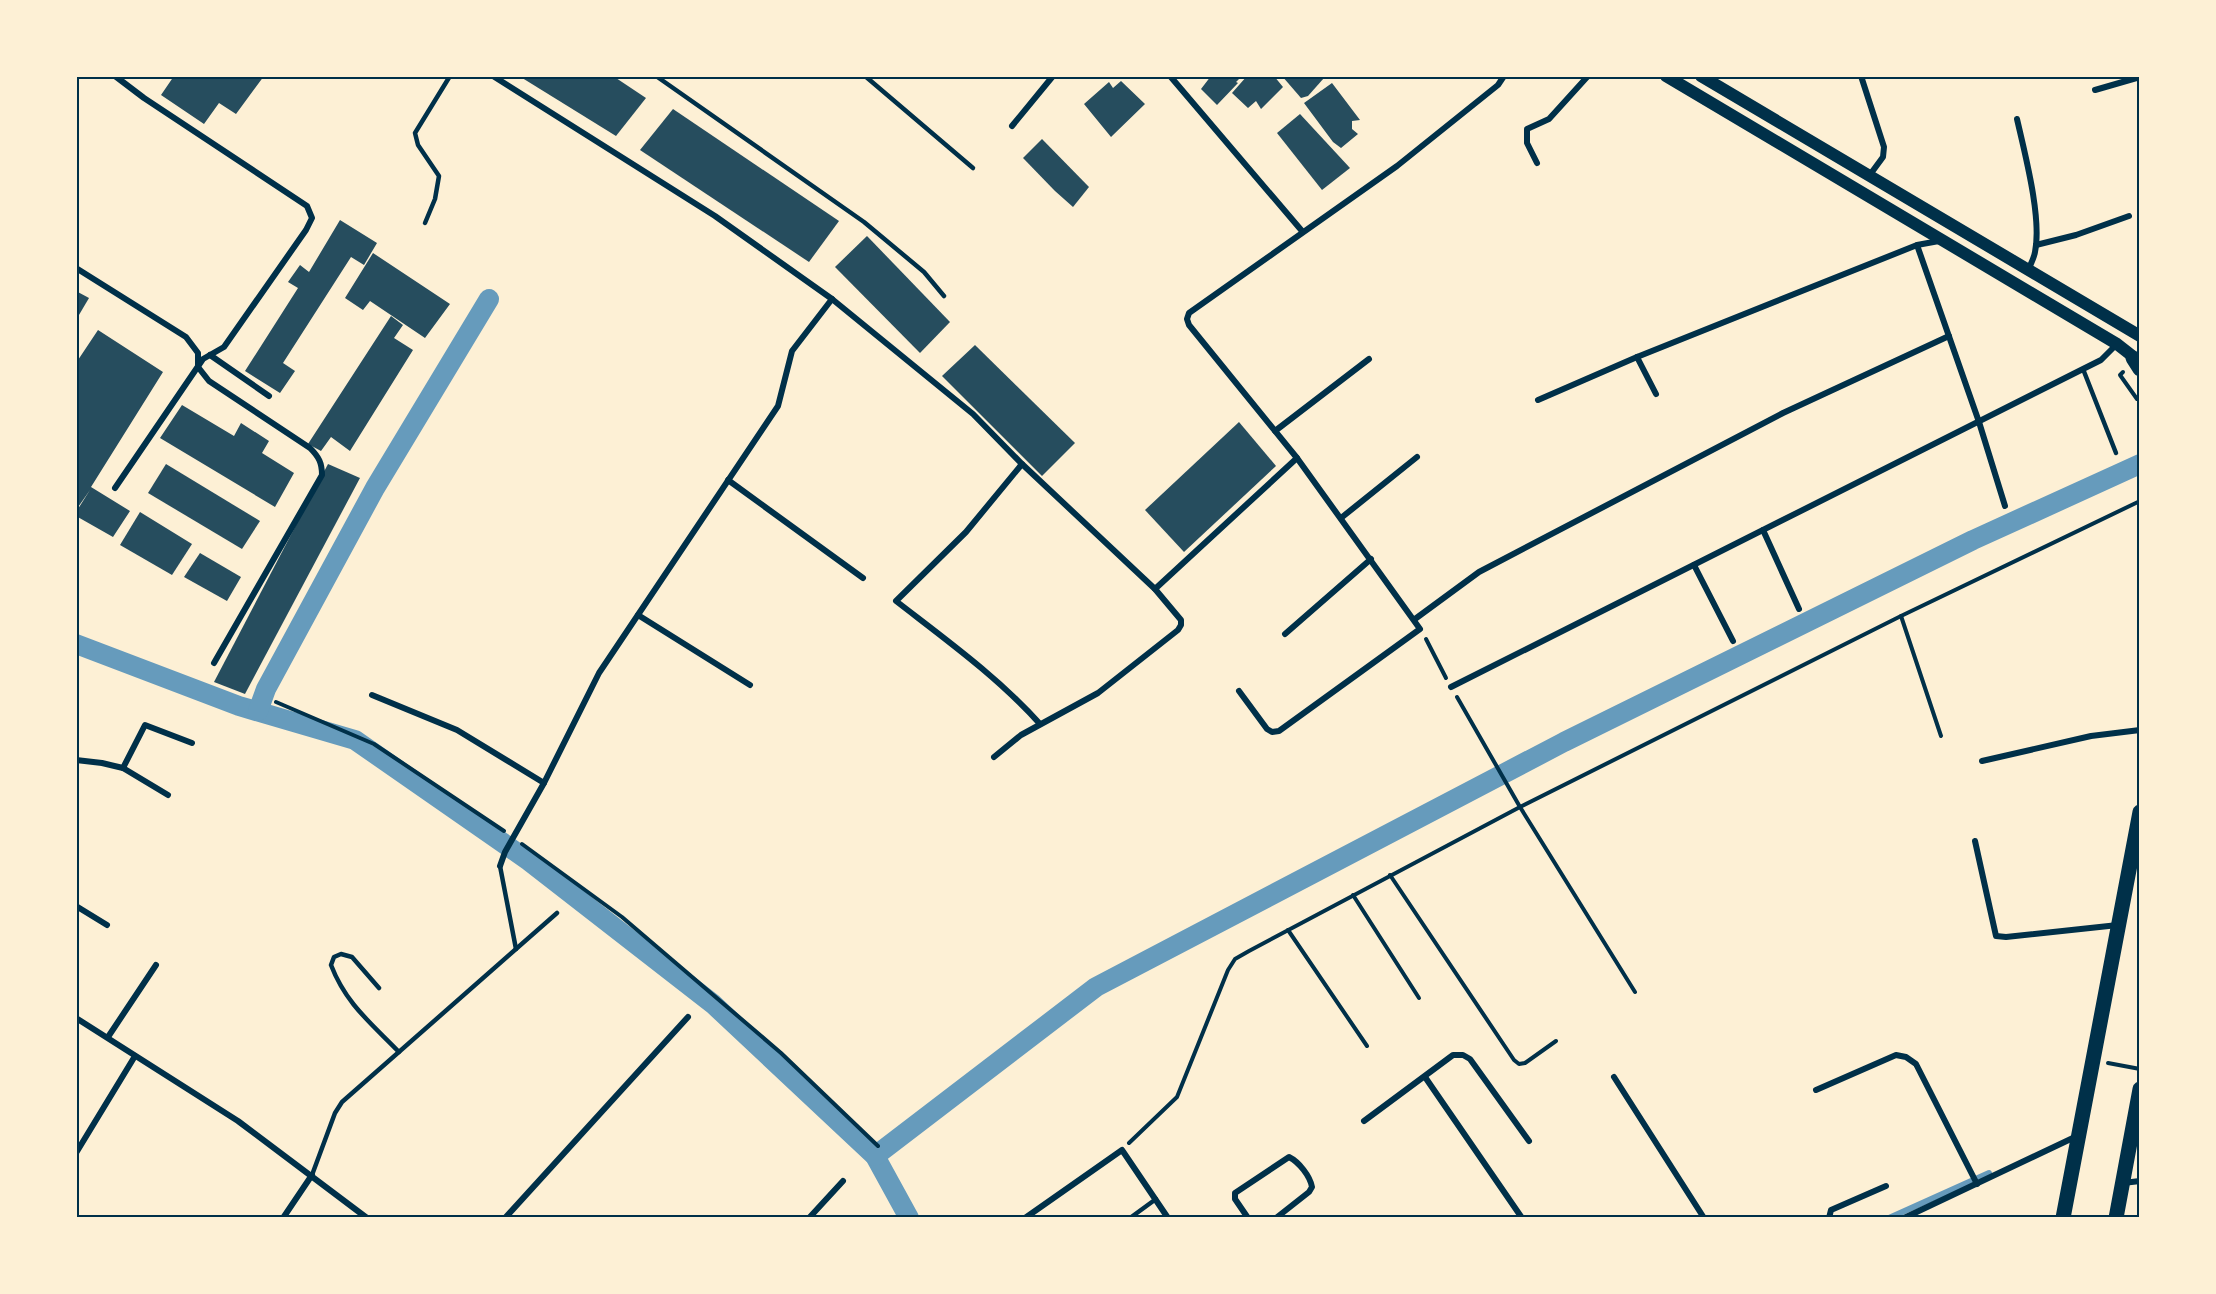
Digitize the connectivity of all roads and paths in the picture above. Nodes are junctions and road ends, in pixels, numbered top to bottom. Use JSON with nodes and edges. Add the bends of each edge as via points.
{"nodes":[{"id":1,"x":116,"y":76,"type":"edge"},
{"id":2,"x":450,"y":76,"type":"edge"},
{"id":3,"x":493,"y":76,"type":"edge"},
{"id":4,"x":656,"y":76,"type":"edge"},
{"id":5,"x":865,"y":76,"type":"edge"},
{"id":6,"x":1053,"y":76,"type":"edge"},
{"id":7,"x":1170,"y":76,"type":"edge"},
{"id":8,"x":1503,"y":76,"type":"edge"},
{"id":9,"x":1588,"y":76,"type":"edge"},
{"id":10,"x":1666,"y":76,"type":"edge"},
{"id":11,"x":1861,"y":76,"type":"edge"},
{"id":12,"x":1703,"y":77,"type":"edge"},
{"id":13,"x":2139,"y":78,"type":"edge"},
{"id":14,"x":2095,"y":90,"type":"dead end"},
{"id":15,"x":2017,"y":119,"type":"dead end"},
{"id":16,"x":1012,"y":126,"type":"dead end"},
{"id":17,"x":1537,"y":163,"type":"dead end"},
{"id":18,"x":973,"y":168,"type":"dead end"},
{"id":19,"x":1869,"y":176,"type":"junction"},
{"id":20,"x":2129,"y":216,"type":"dead end"},
{"id":21,"x":425,"y":223,"type":"dead end"},
{"id":22,"x":1302,"y":231,"type":"junction"},
{"id":23,"x":1939,"y":240,"type":"junction"},
{"id":24,"x":1917,"y":244,"type":"junction"},
{"id":25,"x":2036,"y":245,"type":"junction"},
{"id":26,"x":76,"y":268,"type":"edge"},
{"id":27,"x":2028,"y":270,"type":"junction"},
{"id":28,"x":944,"y":296,"type":"dead end"},
{"id":29,"x":832,"y":298,"type":"junction"},
{"id":30,"x":1949,"y":336,"type":"junction"},
{"id":31,"x":2139,"y":336,"type":"edge"},
{"id":32,"x":2117,"y":344,"type":"junction"},
{"id":33,"x":210,"y":355,"type":"junction"},
{"id":34,"x":1637,"y":357,"type":"junction"},
{"id":35,"x":1369,"y":359,"type":"dead end"},
{"id":36,"x":2137,"y":363,"type":"edge"},
{"id":37,"x":198,"y":367,"type":"junction"},
{"id":38,"x":2083,"y":369,"type":"junction"},
{"id":39,"x":2120,"y":375,"type":"dead end"},
{"id":40,"x":1656,"y":394,"type":"dead end"},
{"id":41,"x":268,"y":396,"type":"dead end"},
{"id":42,"x":2137,"y":399,"type":"dead end"},
{"id":43,"x":1538,"y":400,"type":"dead end"},
{"id":44,"x":1979,"y":422,"type":"junction"},
{"id":45,"x":1275,"y":431,"type":"junction"},
{"id":46,"x":2116,"y":453,"type":"dead end"},
{"id":47,"x":1417,"y":457,"type":"dead end"},
{"id":48,"x":1297,"y":458,"type":"junction"},
{"id":49,"x":1022,"y":464,"type":"junction"},
{"id":50,"x":728,"y":480,"type":"junction"},
{"id":51,"x":115,"y":488,"type":"dead end"},
{"id":52,"x":2139,"y":501,"type":"edge"},
{"id":53,"x":2005,"y":506,"type":"dead end"},
{"id":54,"x":1341,"y":518,"type":"junction"},
{"id":55,"x":1763,"y":530,"type":"junction"},
{"id":56,"x":1371,"y":559,"type":"junction"},
{"id":57,"x":1694,"y":565,"type":"junction"},
{"id":58,"x":863,"y":579,"type":"dead end"},
{"id":59,"x":1155,"y":589,"type":"junction"},
{"id":60,"x":1799,"y":609,"type":"dead end"},
{"id":61,"x":638,"y":615,"type":"junction"},
{"id":62,"x":1901,"y":616,"type":"junction"},
{"id":63,"x":1415,"y":620,"type":"junction"},
{"id":64,"x":1285,"y":634,"type":"dead end"},
{"id":65,"x":1733,"y":641,"type":"dead end"},
{"id":66,"x":214,"y":663,"type":"dead end"},
{"id":67,"x":750,"y":684,"type":"dead end"},
{"id":68,"x":1451,"y":687,"type":"dead end"},
{"id":69,"x":1239,"y":691,"type":"dead end"},
{"id":70,"x":372,"y":694,"type":"dead end"},
{"id":71,"x":276,"y":702,"type":"dead end"},
{"id":72,"x":1040,"y":724,"type":"junction"},
{"id":73,"x":2139,"y":730,"type":"edge"},
{"id":74,"x":1941,"y":736,"type":"dead end"},
{"id":75,"x":192,"y":743,"type":"dead end"},
{"id":76,"x":994,"y":757,"type":"dead end"},
{"id":77,"x":76,"y":760,"type":"edge"},
{"id":78,"x":1982,"y":761,"type":"dead end"},
{"id":79,"x":1497,"y":767,"type":"dead end"},
{"id":80,"x":123,"y":768,"type":"junction"},
{"id":81,"x":544,"y":783,"type":"junction"},
{"id":82,"x":168,"y":795,"type":"dead end"},
{"id":83,"x":1520,"y":807,"type":"junction"},
{"id":84,"x":2139,"y":812,"type":"edge"},
{"id":85,"x":512,"y":840,"type":"junction"},
{"id":86,"x":1975,"y":841,"type":"dead end"},
{"id":87,"x":500,"y":866,"type":"joint"},
{"id":88,"x":1390,"y":875,"type":"junction"},
{"id":89,"x":1353,"y":895,"type":"junction"},
{"id":90,"x":76,"y":906,"type":"edge"},
{"id":91,"x":557,"y":913,"type":"dead end"},
{"id":92,"x":107,"y":925,"type":"dead end"},
{"id":93,"x":2118,"y":925,"type":"junction"},
{"id":94,"x":1288,"y":930,"type":"junction"},
{"id":95,"x":516,"y":949,"type":"junction"},
{"id":96,"x":156,"y":966,"type":"dead end"},
{"id":97,"x":379,"y":988,"type":"dead end"},
{"id":98,"x":1635,"y":992,"type":"dead end"},
{"id":99,"x":1419,"y":998,"type":"dead end"},
{"id":100,"x":687,"y":1017,"type":"dead end"},
{"id":101,"x":76,"y":1018,"type":"edge"},
{"id":102,"x":108,"y":1037,"type":"junction"},
{"id":103,"x":1556,"y":1041,"type":"dead end"},
{"id":104,"x":1368,"y":1046,"type":"dead end"},
{"id":105,"x":399,"y":1052,"type":"junction"},
{"id":106,"x":135,"y":1056,"type":"junction"},
{"id":107,"x":1425,"y":1077,"type":"junction"},
{"id":108,"x":1614,"y":1077,"type":"dead end"},
{"id":109,"x":2139,"y":1089,"type":"edge"},
{"id":110,"x":1816,"y":1090,"type":"dead end"},
{"id":111,"x":1364,"y":1122,"type":"dead end"},
{"id":112,"x":2136,"y":1125,"type":"edge"},
{"id":113,"x":2078,"y":1136,"type":"junction"},
{"id":114,"x":1529,"y":1140,"type":"dead end"},
{"id":115,"x":878,"y":1146,"type":"dead end"},
{"id":116,"x":1122,"y":1150,"type":"junction"},
{"id":117,"x":76,"y":1154,"type":"edge"},
{"id":118,"x":312,"y":1175,"type":"junction"},
{"id":119,"x":843,"y":1181,"type":"dead end"},
{"id":120,"x":2139,"y":1181,"type":"edge"},
{"id":121,"x":1977,"y":1184,"type":"junction"},
{"id":122,"x":2122,"y":1184,"type":"junction"},
{"id":123,"x":1886,"y":1186,"type":"dead end"},
{"id":124,"x":1156,"y":1199,"type":"junction"},
{"id":125,"x":364,"y":1216,"type":"edge"},
{"id":126,"x":1244,"y":1216,"type":"edge"},
{"id":127,"x":283,"y":1218,"type":"edge"},
{"id":128,"x":505,"y":1218,"type":"edge"},
{"id":129,"x":809,"y":1218,"type":"edge"},
{"id":130,"x":1025,"y":1218,"type":"edge"},
{"id":131,"x":1130,"y":1218,"type":"edge"},
{"id":132,"x":1168,"y":1218,"type":"edge"},
{"id":133,"x":1276,"y":1218,"type":"edge"},
{"id":134,"x":1522,"y":1218,"type":"edge"},
{"id":135,"x":1704,"y":1218,"type":"edge"},
{"id":136,"x":1829,"y":1218,"type":"edge"},
{"id":137,"x":1904,"y":1218,"type":"edge"},
{"id":138,"x":2063,"y":1218,"type":"edge"},
{"id":139,"x":2116,"y":1218,"type":"edge"}],
"edges":[{"from":1,"to":33,"type":"street","via":[[310,210],[312,218],[302,237],[224,347]]},
{"from":2,"to":21,"type":"lane","via":[[415,133],[418,145],[439,176]]},
{"from":3,"to":29,"type":"street","via":[[715,216]]},
{"from":4,"to":28,"type":"lane","via":[[864,222],[924,272]]},
{"from":5,"to":18,"type":"lane"},
{"from":6,"to":16,"type":"street"},
{"from":7,"to":22,"type":"street"},
{"from":8,"to":22,"type":"street","via":[[1498,85],[1396,166]]},
{"from":9,"to":17,"type":"street","via":[[1549,119],[1527,129],[1527,143]]},
{"from":10,"to":23,"type":"main road"},
{"from":11,"to":19,"type":"street","via":[[1884,147],[1883,157]]},
{"from":12,"to":19,"type":"main road"},
{"from":13,"to":14,"type":"street"},
{"from":15,"to":25,"type":"street","via":[[2029,174]]},
{"from":19,"to":27,"type":"main road"},
{"from":20,"to":25,"type":"street"},
{"from":22,"to":45,"type":"street","via":[[1189,313],[1187,320]]},
{"from":23,"to":24,"type":"street"},
{"from":23,"to":32,"type":"main road"},
{"from":24,"to":30,"type":"street"},
{"from":24,"to":34,"type":"street"},
{"from":25,"to":27,"type":"street"},
{"from":26,"to":37,"type":"street","via":[[186,337],[198,353]]},
{"from":27,"to":31,"type":"main road"},
{"from":29,"to":49,"type":"street","via":[[973,414]]},
{"from":29,"to":50,"type":"street","via":[[792,351],[778,406]]},
{"from":30,"to":44,"type":"street"},
{"from":30,"to":63,"type":"street","via":[[1783,413],[1479,572]]},
{"from":32,"to":36,"type":"main road"},
{"from":32,"to":38,"type":"street","via":[[2101,360]]},
{"from":33,"to":37,"type":"street"},
{"from":33,"to":41,"type":"street"},
{"from":34,"to":40,"type":"street"},
{"from":34,"to":43,"type":"street"},
{"from":35,"to":45,"type":"street"},
{"from":37,"to":51,"type":"street"},
{"from":37,"to":66,"type":"street","via":[[209,381],[310,448],[318,456],[322,475]]},
{"from":38,"to":44,"type":"street"},
{"from":38,"to":46,"type":"lane"},
{"from":39,"to":42,"type":"path"},
{"from":44,"to":53,"type":"street"},
{"from":44,"to":55,"type":"street"},
{"from":45,"to":48,"type":"street"},
{"from":47,"to":54,"type":"street"},
{"from":48,"to":54,"type":"street"},
{"from":48,"to":59,"type":"street"},
{"from":49,"to":59,"type":"street"},
{"from":49,"to":72,"type":"street","via":[[966,532],[896,601],[961,651]]},
{"from":50,"to":58,"type":"street"},
{"from":50,"to":61,"type":"street"},
{"from":52,"to":62,"type":"path"},
{"from":54,"to":56,"type":"street"},
{"from":55,"to":57,"type":"street"},
{"from":55,"to":60,"type":"street"},
{"from":56,"to":63,"type":"street"},
{"from":56,"to":64,"type":"street"},
{"from":57,"to":65,"type":"street"},
{"from":57,"to":68,"type":"street"},
{"from":59,"to":72,"type":"street","via":[[1180,620],[1178,630],[1098,693]]},
{"from":61,"to":67,"type":"street"},
{"from":61,"to":81,"type":"street","via":[[599,673]]},
{"from":62,"to":74,"type":"path"},
{"from":62,"to":83,"type":"path"},
{"from":63,"to":69,"type":"street","via":[[1420,629],[1279,731],[1267,729]]},
{"from":70,"to":81,"type":"street","via":[[465,734]]},
{"from":71,"to":85,"type":"path","via":[[374,744]]},
{"from":72,"to":76,"type":"street"},
{"from":73,"to":78,"type":"street","via":[[2091,736]]},
{"from":75,"to":80,"type":"street","via":[[145,724]]},
{"from":77,"to":80,"type":"street"},
{"from":79,"to":83,"type":"path"},
{"from":80,"to":82,"type":"street"},
{"from":81,"to":85,"type":"street"},
{"from":83,"to":88,"type":"path"},
{"from":83,"to":98,"type":"path"},
{"from":84,"to":93,"type":"main road"},
{"from":85,"to":87,"type":"street"},
{"from":85,"to":115,"type":"path","via":[[622,917],[781,1053]]},
{"from":86,"to":93,"type":"street","via":[[1996,936]]},
{"from":87,"to":95,"type":"lane"},
{"from":88,"to":89,"type":"path"},
{"from":88,"to":103,"type":"path","via":[[1514,1060],[1525,1063]]},
{"from":89,"to":94,"type":"path"},
{"from":89,"to":99,"type":"path"},
{"from":90,"to":92,"type":"street"},
{"from":91,"to":95,"type":"lane"},
{"from":93,"to":113,"type":"main road"},
{"from":94,"to":104,"type":"path"},
{"from":94,"to":116,"type":"path","via":[[1235,959],[1177,1097]]},
{"from":95,"to":105,"type":"lane"},
{"from":96,"to":102,"type":"street"},
{"from":97,"to":105,"type":"lane","via":[[352,957],[334,957],[331,965],[351,1003]]},
{"from":100,"to":128,"type":"street"},
{"from":101,"to":102,"type":"street"},
{"from":102,"to":106,"type":"street"},
{"from":105,"to":118,"type":"lane","via":[[342,1102]]},
{"from":106,"to":117,"type":"street"},
{"from":106,"to":118,"type":"street","via":[[238,1121]]},
{"from":107,"to":111,"type":"street"},
{"from":107,"to":114,"type":"street","via":[[1453,1055],[1470,1059]]},
{"from":107,"to":134,"type":"street"},
{"from":108,"to":135,"type":"street"},
{"from":109,"to":112,"type":"main road"},
{"from":110,"to":121,"type":"street","via":[[1896,1055],[1906,1057],[1916,1064]]},
{"from":112,"to":122,"type":"main road"},
{"from":113,"to":121,"type":"street"},
{"from":113,"to":138,"type":"main road"},
{"from":116,"to":124,"type":"street"},
{"from":116,"to":130,"type":"street"},
{"from":118,"to":125,"type":"street"},
{"from":118,"to":127,"type":"street"},
{"from":119,"to":129,"type":"street"},
{"from":120,"to":122,"type":"street"},
{"from":121,"to":137,"type":"street"},
{"from":122,"to":139,"type":"main road"},
{"from":123,"to":136,"type":"street","via":[[1831,1210]]},
{"from":124,"to":131,"type":"lane"},
{"from":124,"to":132,"type":"street"},
{"from":126,"to":133,"type":"street","via":[[1235,1193],[1289,1157],[1312,1187]]}]}
